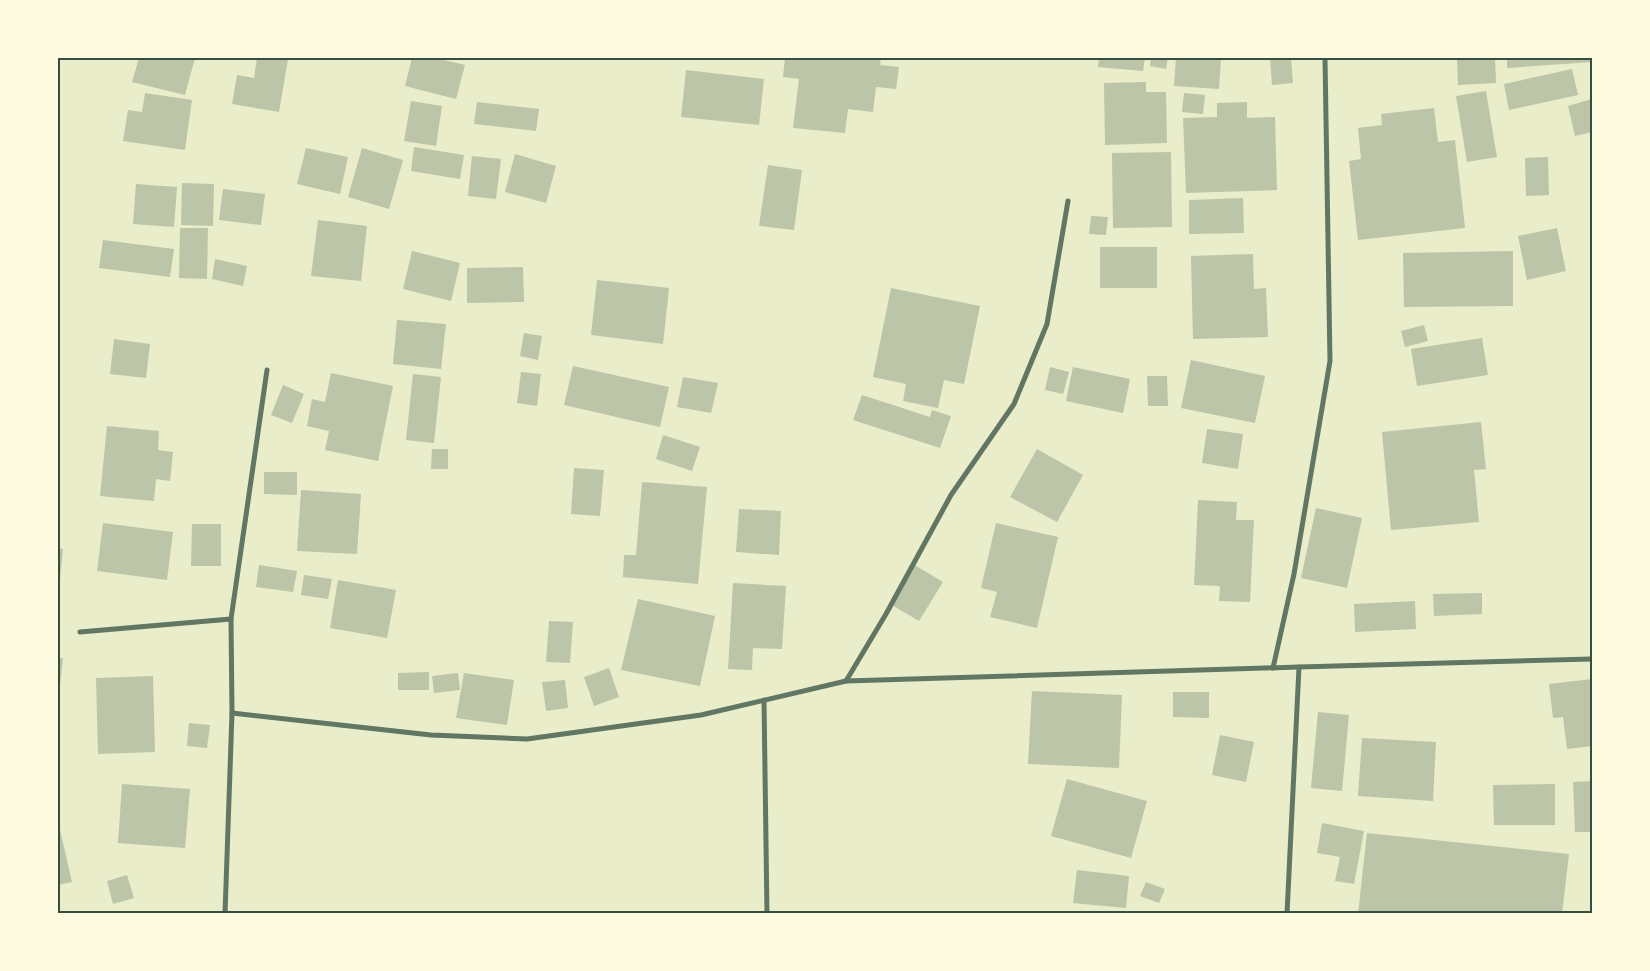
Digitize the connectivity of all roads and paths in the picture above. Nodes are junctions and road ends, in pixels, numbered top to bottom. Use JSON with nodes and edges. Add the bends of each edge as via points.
{"nodes":[{"id":1,"x":1325,"y":58,"type":"edge"},
{"id":2,"x":1068,"y":201,"type":"dead end"},
{"id":3,"x":267,"y":370,"type":"dead end"},
{"id":4,"x":232,"y":619,"type":"junction"},
{"id":5,"x":80,"y":632,"type":"dead end"},
{"id":6,"x":1592,"y":659,"type":"edge"},
{"id":7,"x":1299,"y":666,"type":"junction"},
{"id":8,"x":1274,"y":668,"type":"junction"},
{"id":9,"x":846,"y":681,"type":"junction"},
{"id":10,"x":764,"y":700,"type":"junction"},
{"id":11,"x":232,"y":713,"type":"junction"},
{"id":12,"x":224,"y":914,"type":"edge"},
{"id":13,"x":767,"y":914,"type":"edge"},
{"id":14,"x":1287,"y":914,"type":"edge"}],
"edges":[{"from":1,"to":8,"type":"street","via":[[1330,361],[1294,574]]},
{"from":2,"to":9,"type":"street","via":[[1047,324],[1014,404],[951,495]]},
{"from":3,"to":4,"type":"street"},
{"from":4,"to":5,"type":"street"},
{"from":4,"to":11,"type":"street"},
{"from":6,"to":7,"type":"street"},
{"from":7,"to":8,"type":"street"},
{"from":7,"to":14,"type":"street"},
{"from":8,"to":9,"type":"street"},
{"from":9,"to":10,"type":"street"},
{"from":10,"to":11,"type":"street","via":[[701,715],[527,740],[431,735]]},
{"from":10,"to":13,"type":"street"},
{"from":11,"to":12,"type":"street"}]}
